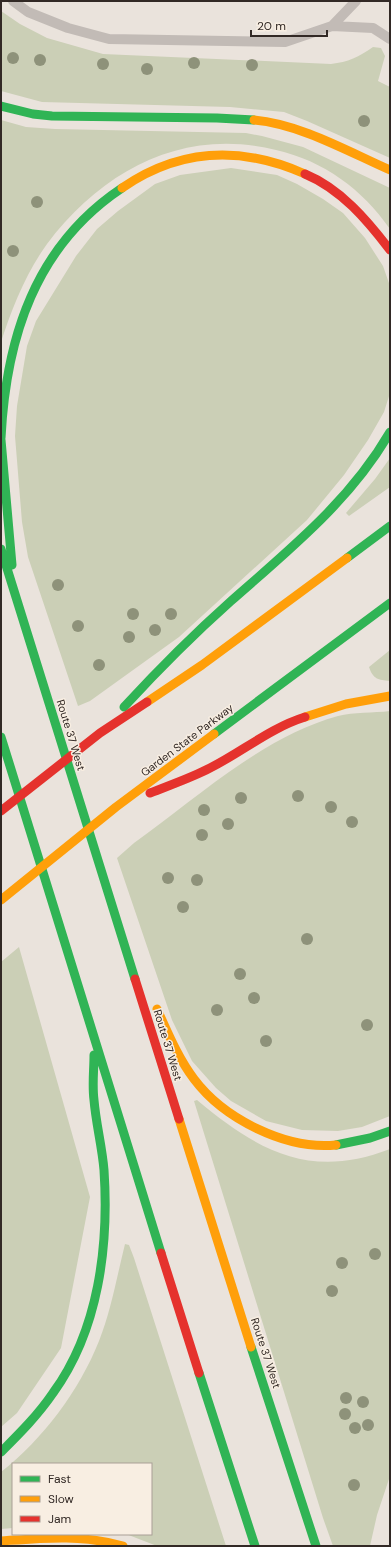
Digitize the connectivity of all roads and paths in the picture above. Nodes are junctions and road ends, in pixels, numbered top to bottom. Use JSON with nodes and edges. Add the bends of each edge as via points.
{"nodes":[{"id":1,"x":13,"y":1,"type":"edge"},
{"id":2,"x":356,"y":1,"type":"edge"},
{"id":3,"x":332,"y":26,"type":"junction"},
{"id":4,"x":390,"y":38,"type":"edge"},
{"id":5,"x":1,"y":106,"type":"edge"},
{"id":6,"x":390,"y":170,"type":"edge"},
{"id":7,"x":390,"y":250,"type":"edge"},
{"id":8,"x":390,"y":432,"type":"edge"},
{"id":9,"x":1,"y":439,"type":"edge"},
{"id":10,"x":390,"y":526,"type":"edge"},
{"id":11,"x":1,"y":549,"type":"edge"},
{"id":12,"x":15,"y":596,"type":"junction"},
{"id":13,"x":390,"y":603,"type":"edge"},
{"id":14,"x":390,"y":696,"type":"edge"},
{"id":15,"x":100,"y":733,"type":"junction"},
{"id":16,"x":1,"y":737,"type":"edge"},
{"id":17,"x":116,"y":807,"type":"junction"},
{"id":18,"x":1,"y":811,"type":"edge"},
{"id":19,"x":1,"y":900,"type":"edge"},
{"id":20,"x":120,"y":933,"type":"junction"},
{"id":21,"x":95,"y":1040,"type":"junction"},
{"id":22,"x":390,"y":1131,"type":"edge"},
{"id":23,"x":1,"y":1452,"type":"edge"},
{"id":24,"x":1,"y":1540,"type":"edge"},
{"id":25,"x":123,"y":1546,"type":"edge"},
{"id":26,"x":255,"y":1546,"type":"edge"},
{"id":27,"x":316,"y":1546,"type":"edge"}],
"edges":[{"from":1,"to":3,"type":"lane","via":[[28,12],[68,28],[109,39],[285,42]]},
{"from":2,"to":3,"type":"lane"},
{"from":3,"to":4,"type":"lane","via":[[373,28]]},
{"from":5,"to":6,"type":"highway","via":[[52,116],[262,121],[318,138]]},
{"from":7,"to":9,"type":"highway","via":[[374,227],[351,202],[317,178],[284,164],[230,154],[179,162],[143,175],[113,195],[86,218],[50,261],[40,279],[17,333],[5,383]]},
{"from":8,"to":15,"type":"highway","via":[[369,467],[336,504],[162,666]]},
{"from":9,"to":12,"type":"highway"},
{"from":10,"to":15,"type":"highway","via":[[202,665]]},
{"from":11,"to":12,"type":"highway","name":"Route 37 West"},
{"from":12,"to":20,"type":"highway","name":"Route 37 West"},
{"from":13,"to":17,"type":"highway","name":"Garden State Parkway"},
{"from":14,"to":17,"type":"highway","via":[[346,704],[287,724],[210,768]]},
{"from":15,"to":18,"type":"highway"},
{"from":16,"to":21,"type":"highway"},
{"from":17,"to":19,"type":"highway","name":"Garden State Parkway"},
{"from":20,"to":22,"type":"highway","via":[[174,1048],[194,1079],[228,1111],[265,1133],[290,1142],[322,1146],[358,1143]]},
{"from":20,"to":27,"type":"highway","name":"Route 37 West"},
{"from":21,"to":23,"type":"highway","via":[[92,1089],[102,1144],[106,1205],[98,1293],[82,1341],[64,1377],[44,1408]]},
{"from":21,"to":26,"type":"highway"},
{"from":24,"to":25,"type":"highway","via":[[78,1538]]}]}
